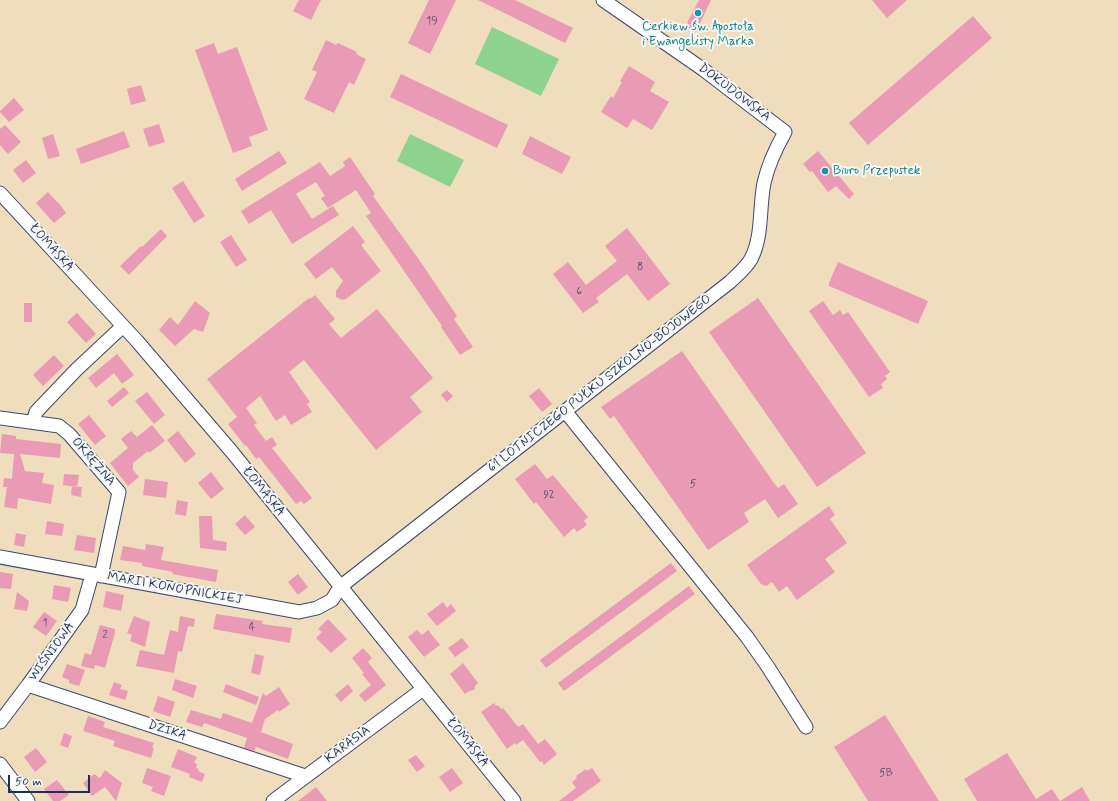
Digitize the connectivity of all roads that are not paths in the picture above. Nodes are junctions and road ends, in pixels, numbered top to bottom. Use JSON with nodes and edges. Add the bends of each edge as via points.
{"nodes":[{"id":1,"x":603,"y":0,"type":"edge"},
{"id":2,"x":785,"y":132,"type":"joint"},
{"id":3,"x":0,"y":194,"type":"edge"},
{"id":4,"x":123,"y":326,"type":"junction"},
{"id":5,"x":565,"y":411,"type":"junction"},
{"id":6,"x":0,"y":418,"type":"edge"},
{"id":7,"x":32,"y":422,"type":"junction"},
{"id":8,"x":0,"y":557,"type":"edge"},
{"id":9,"x":97,"y":575,"type":"junction"},
{"id":10,"x":340,"y":586,"type":"junction"},
{"id":11,"x":28,"y":685,"type":"junction"},
{"id":12,"x":423,"y":689,"type":"junction"},
{"id":13,"x":0,"y":722,"type":"edge"},
{"id":14,"x":806,"y":727,"type":"dead end"},
{"id":15,"x":0,"y":764,"type":"edge"},
{"id":16,"x":305,"y":776,"type":"junction"},
{"id":17,"x":28,"y":801,"type":"edge"},
{"id":18,"x":273,"y":801,"type":"edge"},
{"id":19,"x":514,"y":801,"type":"edge"}],
"edges":[{"from":1,"to":2,"type":"street","name":"DOKUDOWSKA","via":[[704,70]]},
{"from":2,"to":5,"type":"street","name":"61 LOTNICZEGO PUŁKU SZKOLNO-BOJOWEGO","via":[[764,183],[755,248],[741,272]]},
{"from":3,"to":4,"type":"street","name":"ŁOMASKA"},
{"from":4,"to":7,"type":"street","via":[[36,412]]},
{"from":4,"to":10,"type":"street","name":"ŁOMASKA","via":[[232,452]]},
{"from":5,"to":10,"type":"street","name":"61 LOTNICZEGO PUŁKU SZKOLNO-BOJOWEGO"},
{"from":5,"to":14,"type":"street","via":[[747,637]]},
{"from":6,"to":7,"type":"street","name":"OKRĘŻNA"},
{"from":7,"to":9,"type":"street","name":"OKRĘŻNA","via":[[59,426],[69,434],[119,492]]},
{"from":8,"to":9,"type":"street","name":"MARII KONOPNICKIEJ"},
{"from":9,"to":10,"type":"street","name":"MARII KONOPNICKIEJ","via":[[299,612],[317,608],[332,600]]},
{"from":9,"to":11,"type":"street","name":"WIŚNIOWA","via":[[82,610]]},
{"from":10,"to":12,"type":"street","name":"ŁOMASKA"},
{"from":11,"to":13,"type":"street","name":"WIŚNIOWA"},
{"from":11,"to":16,"type":"street","name":"DZIKA"},
{"from":12,"to":16,"type":"street","name":"KARASIA"},
{"from":12,"to":19,"type":"street","name":"ŁOMASKA"},
{"from":15,"to":17,"type":"street"},
{"from":16,"to":18,"type":"street","name":"KARASIA"}]}
